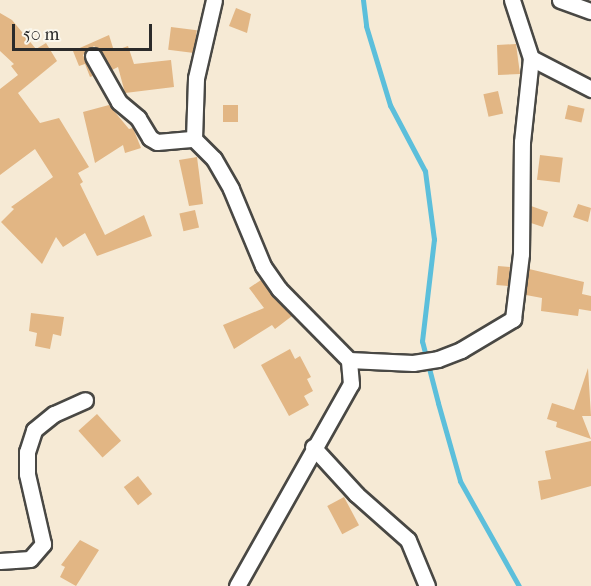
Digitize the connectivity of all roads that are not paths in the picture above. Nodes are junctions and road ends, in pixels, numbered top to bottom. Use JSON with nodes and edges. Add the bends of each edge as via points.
{"nodes":[{"id":1,"x":214,"y":0,"type":"edge"},
{"id":2,"x":512,"y":0,"type":"edge"},
{"id":3,"x":560,"y":0,"type":"edge"},
{"id":4,"x":591,"y":11,"type":"edge"},
{"id":5,"x":93,"y":56,"type":"dead end"},
{"id":6,"x":531,"y":58,"type":"junction"},
{"id":7,"x":591,"y":89,"type":"edge"},
{"id":8,"x":194,"y":139,"type":"junction"},
{"id":9,"x":349,"y":360,"type":"junction"},
{"id":10,"x":85,"y":400,"type":"dead end"},
{"id":11,"x":313,"y":447,"type":"junction"},
{"id":12,"x":0,"y":561,"type":"edge"},
{"id":13,"x":237,"y":586,"type":"edge"},
{"id":14,"x":427,"y":586,"type":"edge"}],
"edges":[{"from":1,"to":8,"type":"street","via":[[196,78]]},
{"from":2,"to":6,"type":"street"},
{"from":3,"to":4,"type":"street"},
{"from":5,"to":8,"type":"street","via":[[119,102],[138,118],[150,138],[157,142]]},
{"from":6,"to":7,"type":"street"},
{"from":6,"to":9,"type":"street","via":[[522,142],[521,254],[513,319],[438,359],[413,363]]},
{"from":8,"to":9,"type":"street","via":[[214,159],[231,189],[262,266],[279,289]]},
{"from":9,"to":11,"type":"street","via":[[351,384]]},
{"from":10,"to":12,"type":"street","via":[[54,414],[34,430],[27,452],[27,474],[44,543],[30,559]]},
{"from":11,"to":13,"type":"street"},
{"from":11,"to":14,"type":"street","via":[[356,494],[408,540]]}]}
